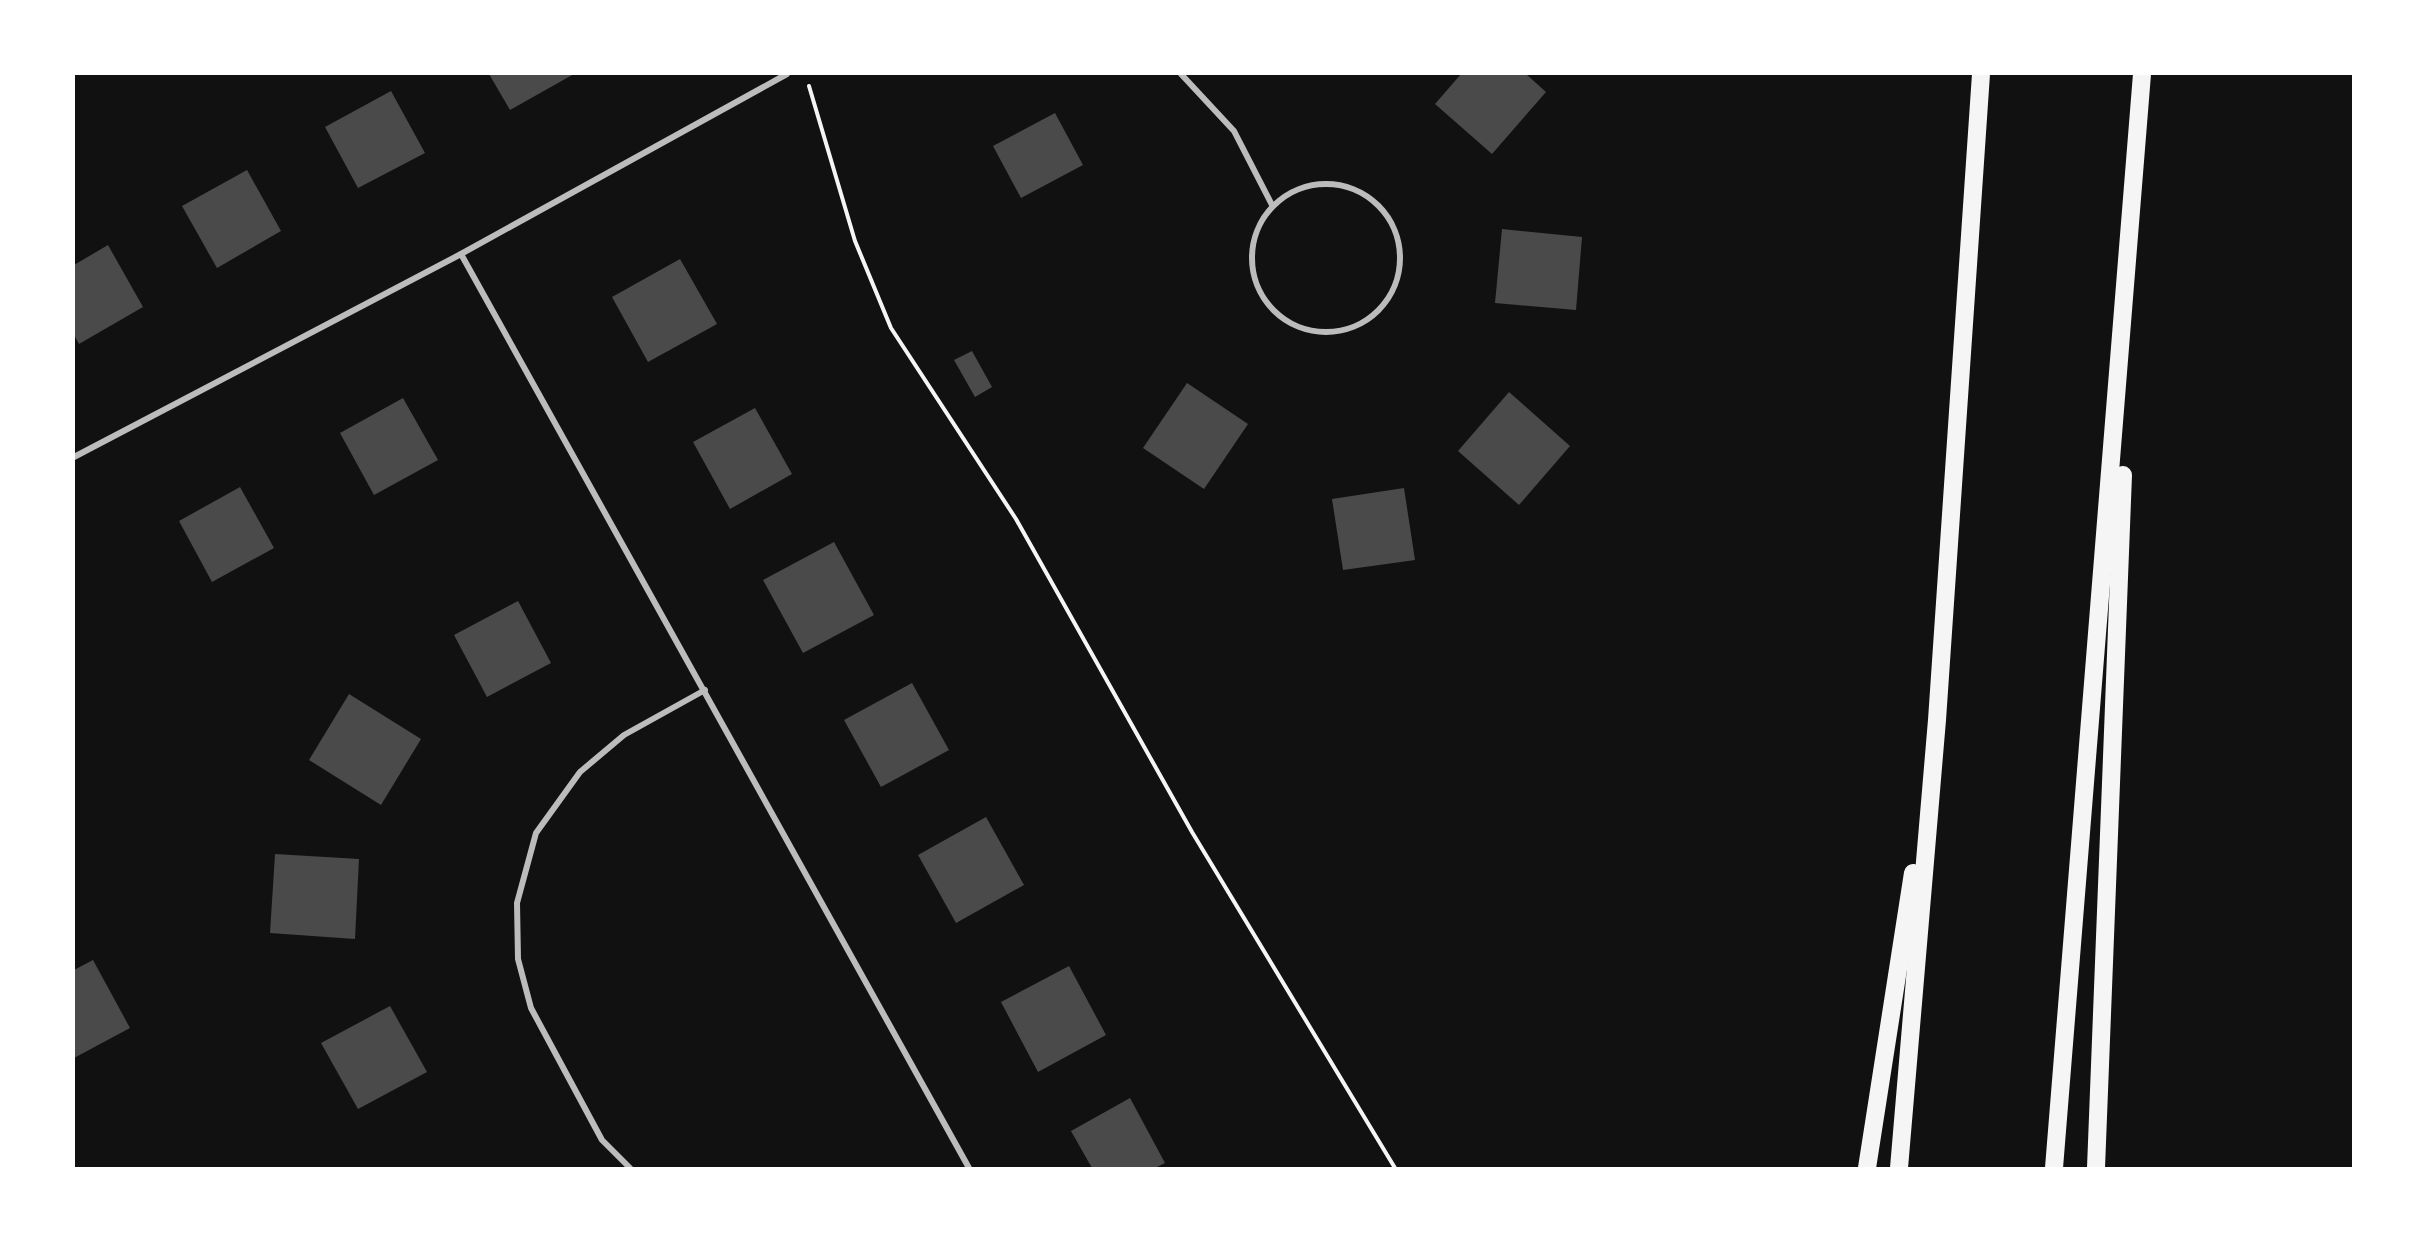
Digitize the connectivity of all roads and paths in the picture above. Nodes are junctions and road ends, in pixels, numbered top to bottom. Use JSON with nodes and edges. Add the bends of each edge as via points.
{"nodes":[{"id":1,"x":787,"y":74,"type":"edge"},
{"id":2,"x":1181,"y":74,"type":"edge"},
{"id":3,"x":1981,"y":74,"type":"edge"},
{"id":4,"x":2142,"y":74,"type":"edge"},
{"id":5,"x":808,"y":85,"type":"dead end"},
{"id":6,"x":1272,"y":205,"type":"junction"},
{"id":7,"x":2133,"y":214,"type":"junction"},
{"id":8,"x":461,"y":254,"type":"junction"},
{"id":9,"x":74,"y":457,"type":"edge"},
{"id":10,"x":705,"y":690,"type":"junction"},
{"id":11,"x":1937,"y":720,"type":"junction"},
{"id":12,"x":630,"y":1168,"type":"edge"},
{"id":13,"x":969,"y":1168,"type":"edge"},
{"id":14,"x":1395,"y":1168,"type":"edge"},
{"id":15,"x":1867,"y":1168,"type":"edge"},
{"id":16,"x":1899,"y":1168,"type":"edge"},
{"id":17,"x":2054,"y":1168,"type":"edge"},
{"id":18,"x":2096,"y":1168,"type":"edge"}],
"edges":[{"from":1,"to":8,"type":"street"},
{"from":2,"to":6,"type":"street","via":[[1234,131]]},
{"from":3,"to":11,"type":"highway"},
{"from":4,"to":7,"type":"highway"},
{"from":5,"to":14,"type":"path","via":[[855,241],[891,328],[1016,519],[1192,832]]},
{"from":6,"to":6,"type":"street","via":[[1254,238],[1254,278],[1273,312],[1307,331],[1346,331],[1380,312],[1400,278],[1400,238],[1380,205],[1346,185],[1307,185]]},
{"from":7,"to":17,"type":"highway"},
{"from":7,"to":18,"type":"highway"},
{"from":8,"to":9,"type":"street"},
{"from":8,"to":10,"type":"street"},
{"from":10,"to":12,"type":"street","via":[[624,735],[580,772],[536,832],[517,903],[518,959],[531,1008],[602,1140]]},
{"from":10,"to":13,"type":"street"},
{"from":11,"to":15,"type":"highway"},
{"from":11,"to":16,"type":"highway"}]}
